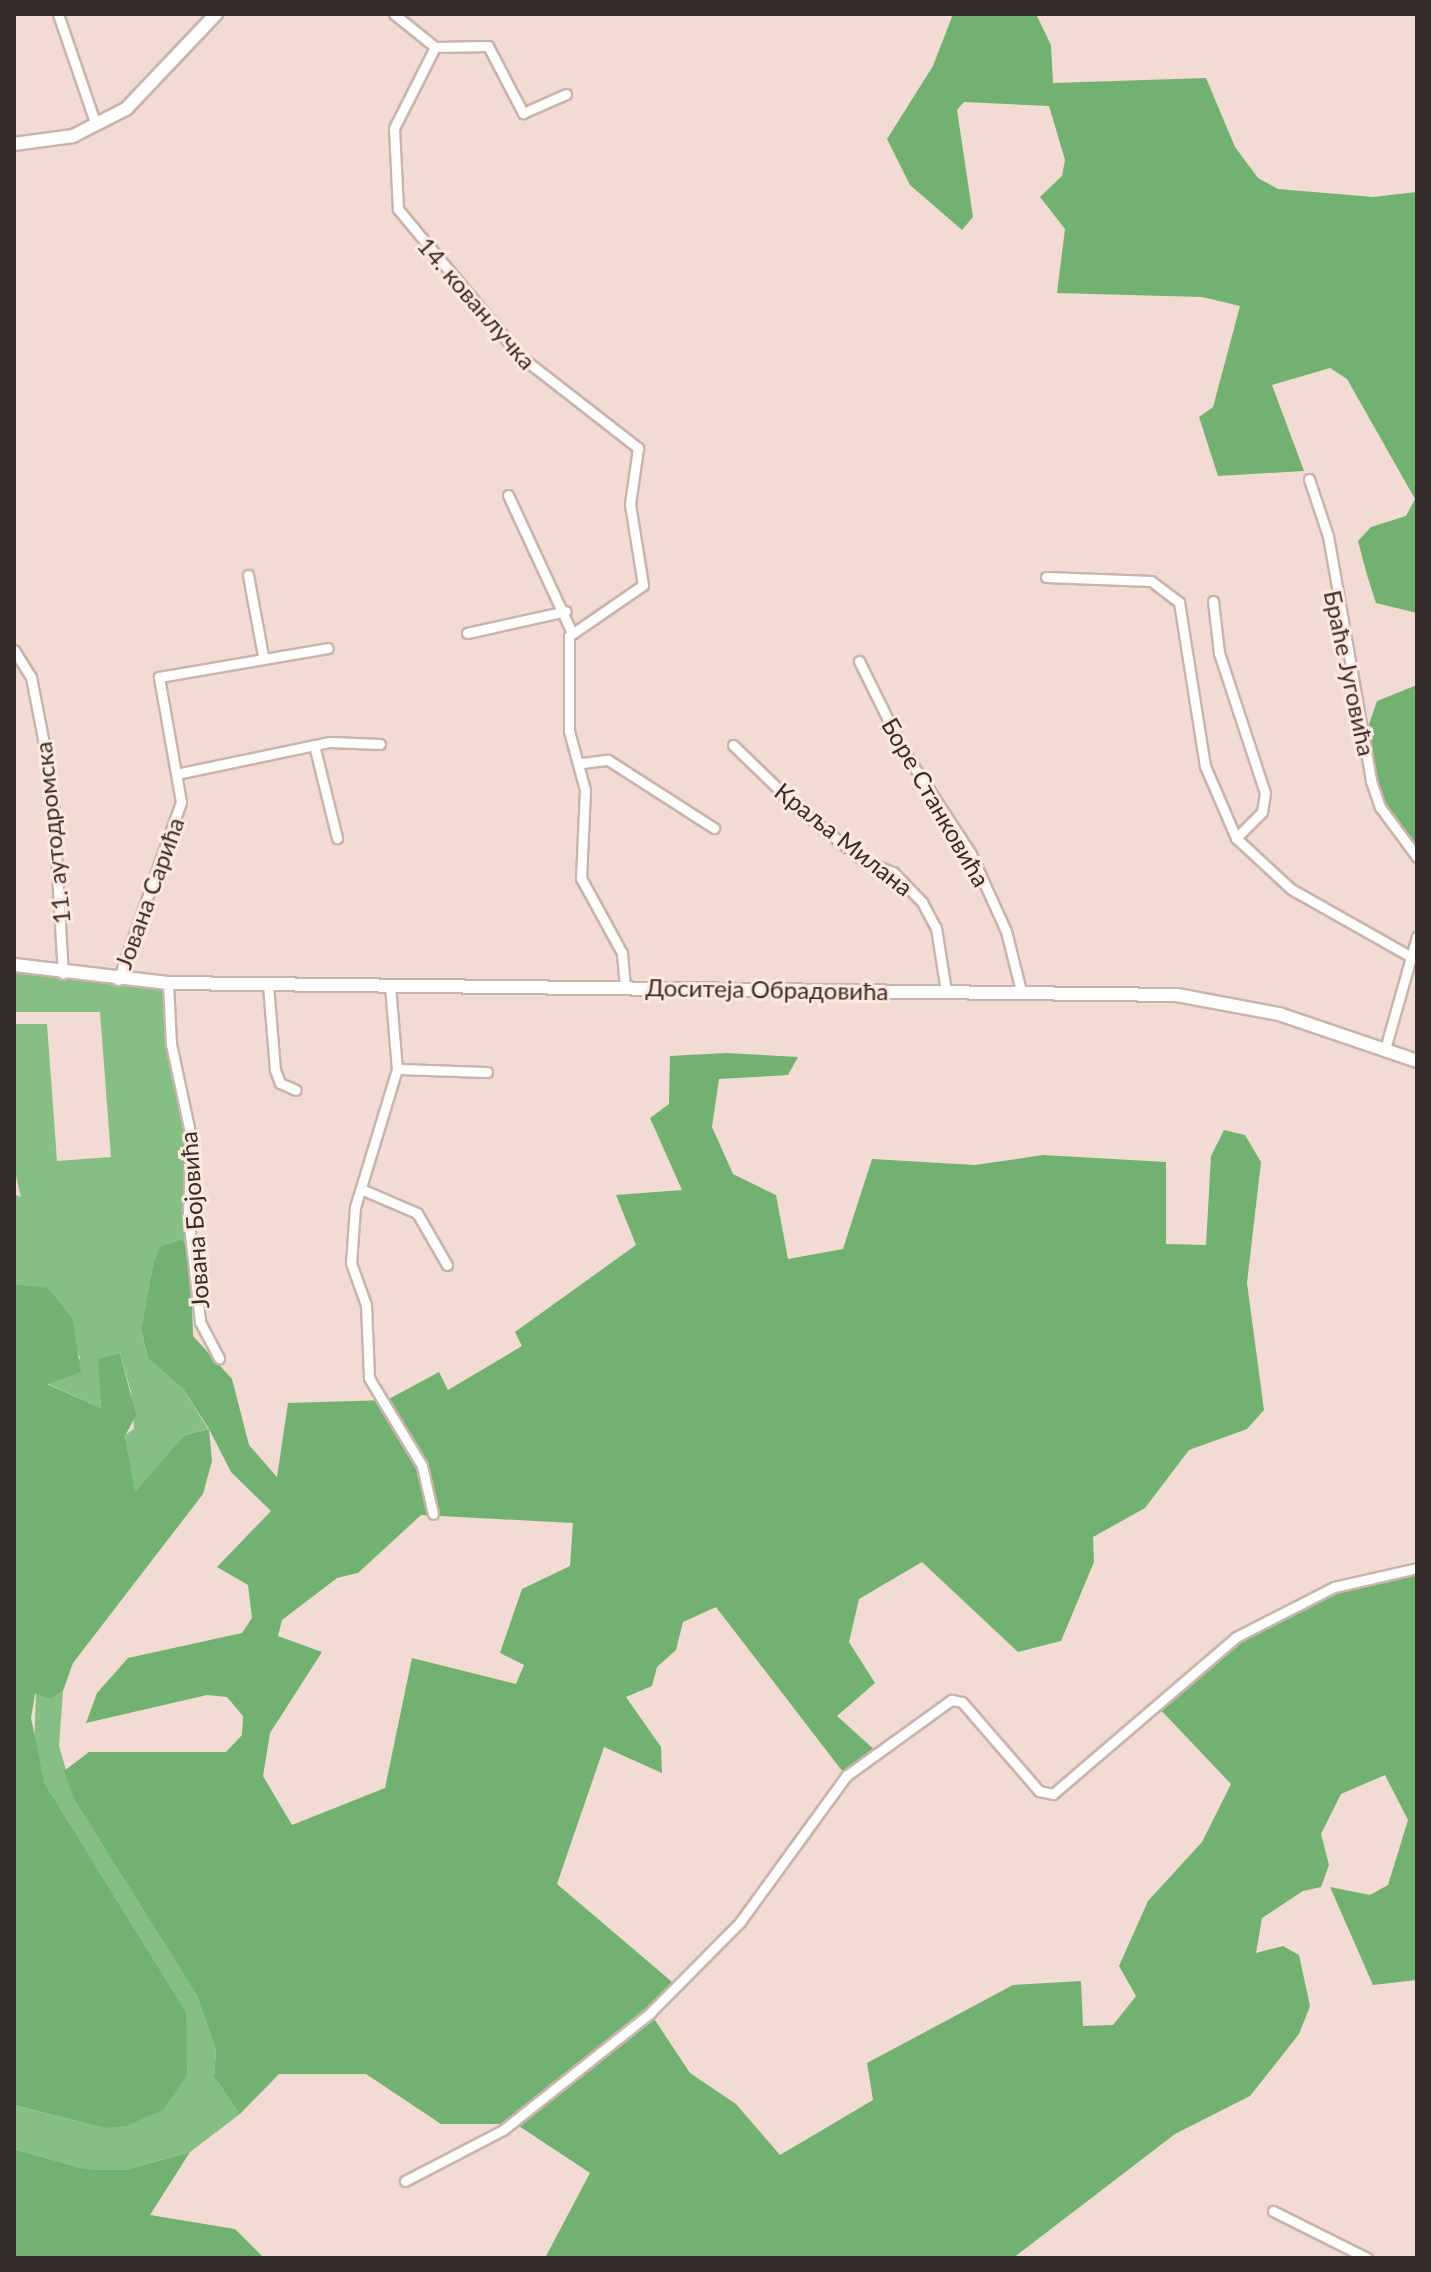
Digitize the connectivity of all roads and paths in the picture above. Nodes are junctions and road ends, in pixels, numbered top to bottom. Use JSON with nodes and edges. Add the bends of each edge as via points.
{"nodes":[{"id":1,"x":58,"y":14,"type":"edge"},
{"id":2,"x":216,"y":14,"type":"edge"},
{"id":3,"x":394,"y":14,"type":"edge"},
{"id":4,"x":435,"y":47,"type":"junction"},
{"id":5,"x":566,"y":94,"type":"dead end"},
{"id":6,"x":96,"y":125,"type":"junction"},
{"id":7,"x":14,"y":144,"type":"edge"},
{"id":8,"x":1309,"y":479,"type":"dead end"},
{"id":9,"x":508,"y":495,"type":"dead end"},
{"id":10,"x":248,"y":575,"type":"dead end"},
{"id":11,"x":1046,"y":577,"type":"dead end"},
{"id":12,"x":1213,"y":601,"type":"dead end"},
{"id":13,"x":566,"y":611,"type":"junction"},
{"id":14,"x":571,"y":631,"type":"junction"},
{"id":15,"x":467,"y":633,"type":"dead end"},
{"id":16,"x":328,"y":648,"type":"dead end"},
{"id":17,"x":14,"y":650,"type":"edge"},
{"id":18,"x":263,"y":656,"type":"junction"},
{"id":19,"x":859,"y":661,"type":"dead end"},
{"id":20,"x":380,"y":744,"type":"dead end"},
{"id":21,"x":314,"y":745,"type":"junction"},
{"id":22,"x":733,"y":745,"type":"dead end"},
{"id":23,"x":582,"y":763,"type":"junction"},
{"id":24,"x":181,"y":773,"type":"junction"},
{"id":25,"x":714,"y":828,"type":"dead end"},
{"id":26,"x":337,"y":838,"type":"dead end"},
{"id":27,"x":1236,"y":838,"type":"junction"},
{"id":28,"x":1417,"y":857,"type":"edge"},
{"id":29,"x":1417,"y":936,"type":"edge"},
{"id":30,"x":1411,"y":957,"type":"junction"},
{"id":31,"x":14,"y":965,"type":"edge"},
{"id":32,"x":63,"y":974,"type":"junction"},
{"id":33,"x":112,"y":980,"type":"junction"},
{"id":34,"x":168,"y":983,"type":"junction"},
{"id":35,"x":268,"y":985,"type":"junction"},
{"id":36,"x":390,"y":986,"type":"junction"},
{"id":37,"x":625,"y":988,"type":"junction"},
{"id":38,"x":946,"y":991,"type":"junction"},
{"id":39,"x":1021,"y":991,"type":"junction"},
{"id":40,"x":1385,"y":1049,"type":"junction"},
{"id":41,"x":1417,"y":1061,"type":"edge"},
{"id":42,"x":397,"y":1069,"type":"junction"},
{"id":43,"x":487,"y":1072,"type":"dead end"},
{"id":44,"x":296,"y":1090,"type":"dead end"},
{"id":45,"x":361,"y":1189,"type":"junction"},
{"id":46,"x":447,"y":1265,"type":"dead end"},
{"id":47,"x":219,"y":1358,"type":"dead end"},
{"id":48,"x":433,"y":1514,"type":"dead end"},
{"id":49,"x":1417,"y":1568,"type":"edge"},
{"id":50,"x":405,"y":2181,"type":"dead end"},
{"id":51,"x":1273,"y":2211,"type":"dead end"},
{"id":52,"x":1367,"y":2258,"type":"edge"}],
"edges":[{"from":1,"to":6,"type":"street"},
{"from":2,"to":6,"type":"main road","via":[[154,86]]},
{"from":3,"to":4,"type":"street"},
{"from":4,"to":5,"type":"street","via":[[488,46],[523,113]]},
{"from":4,"to":14,"type":"street","name":"14. кованлучка","via":[[394,128],[398,209],[520,356],[638,448],[630,504],[643,585]]},
{"from":6,"to":7,"type":"main road","via":[[46,142]]},
{"from":8,"to":28,"type":"street","name":"Браће Југовића","via":[[1328,536],[1371,781],[1380,807]]},
{"from":9,"to":13,"type":"street"},
{"from":10,"to":18,"type":"street"},
{"from":11,"to":27,"type":"street","via":[[1151,581],[1179,602],[1205,766]]},
{"from":12,"to":27,"type":"street","via":[[1219,653],[1265,793],[1262,812]]},
{"from":13,"to":14,"type":"street"},
{"from":13,"to":15,"type":"street"},
{"from":14,"to":23,"type":"street","via":[[569,731]]},
{"from":16,"to":18,"type":"street","name":"Јована Сарића"},
{"from":17,"to":32,"type":"street","name":"11. аутодромска","via":[[31,677],[52,785]]},
{"from":18,"to":24,"type":"street","name":"Јована Сарића","via":[[159,677]]},
{"from":19,"to":39,"type":"street","name":"Боре Станковића","via":[[903,750],[971,854],[1006,931]]},
{"from":20,"to":21,"type":"street"},
{"from":21,"to":24,"type":"street"},
{"from":21,"to":26,"type":"street"},
{"from":22,"to":38,"type":"street","name":"Краља Милана","via":[[799,809],[864,861],[893,872],[922,902],[936,928]]},
{"from":23,"to":25,"type":"street","via":[[608,760]]},
{"from":23,"to":37,"type":"street","via":[[581,878],[622,953]]},
{"from":24,"to":33,"type":"street","name":"Јована Сарића","via":[[170,848]]},
{"from":27,"to":30,"type":"street","via":[[1291,889]]},
{"from":29,"to":30,"type":"street"},
{"from":30,"to":40,"type":"street"},
{"from":31,"to":32,"type":"main road","name":"Доситеја Обрадовића"},
{"from":32,"to":33,"type":"main road","name":"Доситеја Обрадовића"},
{"from":33,"to":34,"type":"main road","name":"Доситеја Обрадовића"},
{"from":34,"to":35,"type":"main road","name":"Доситеја Обрадовића"},
{"from":34,"to":47,"type":"street","name":"Јована Бојовића","via":[[171,1044],[191,1137],[188,1216],[200,1322]]},
{"from":35,"to":36,"type":"main road","name":"Доситеја Обрадовића"},
{"from":35,"to":44,"type":"street","via":[[275,1070],[280,1083]]},
{"from":36,"to":37,"type":"main road","name":"Доситеја Обрадовића"},
{"from":36,"to":42,"type":"street"},
{"from":37,"to":38,"type":"main road","name":"Доситеја Обрадовића"},
{"from":38,"to":39,"type":"main road","name":"Доситеја Обрадовића"},
{"from":39,"to":40,"type":"main road","name":"Доситеја Обрадовића","via":[[1218,1000]]},
{"from":40,"to":41,"type":"main road","name":"Доситеја Обрадовића"},
{"from":42,"to":43,"type":"street"},
{"from":42,"to":45,"type":"street"},
{"from":45,"to":46,"type":"street","via":[[417,1213]]},
{"from":45,"to":48,"type":"street","via":[[351,1263],[366,1305],[369,1378],[422,1466]]},
{"from":49,"to":50,"type":"street","via":[[1334,1587],[1236,1637],[1053,1794],[1039,1791],[962,1702],[951,1700],[846,1776],[740,1922],[650,2013],[503,2130]]},
{"from":51,"to":52,"type":"street"}]}
